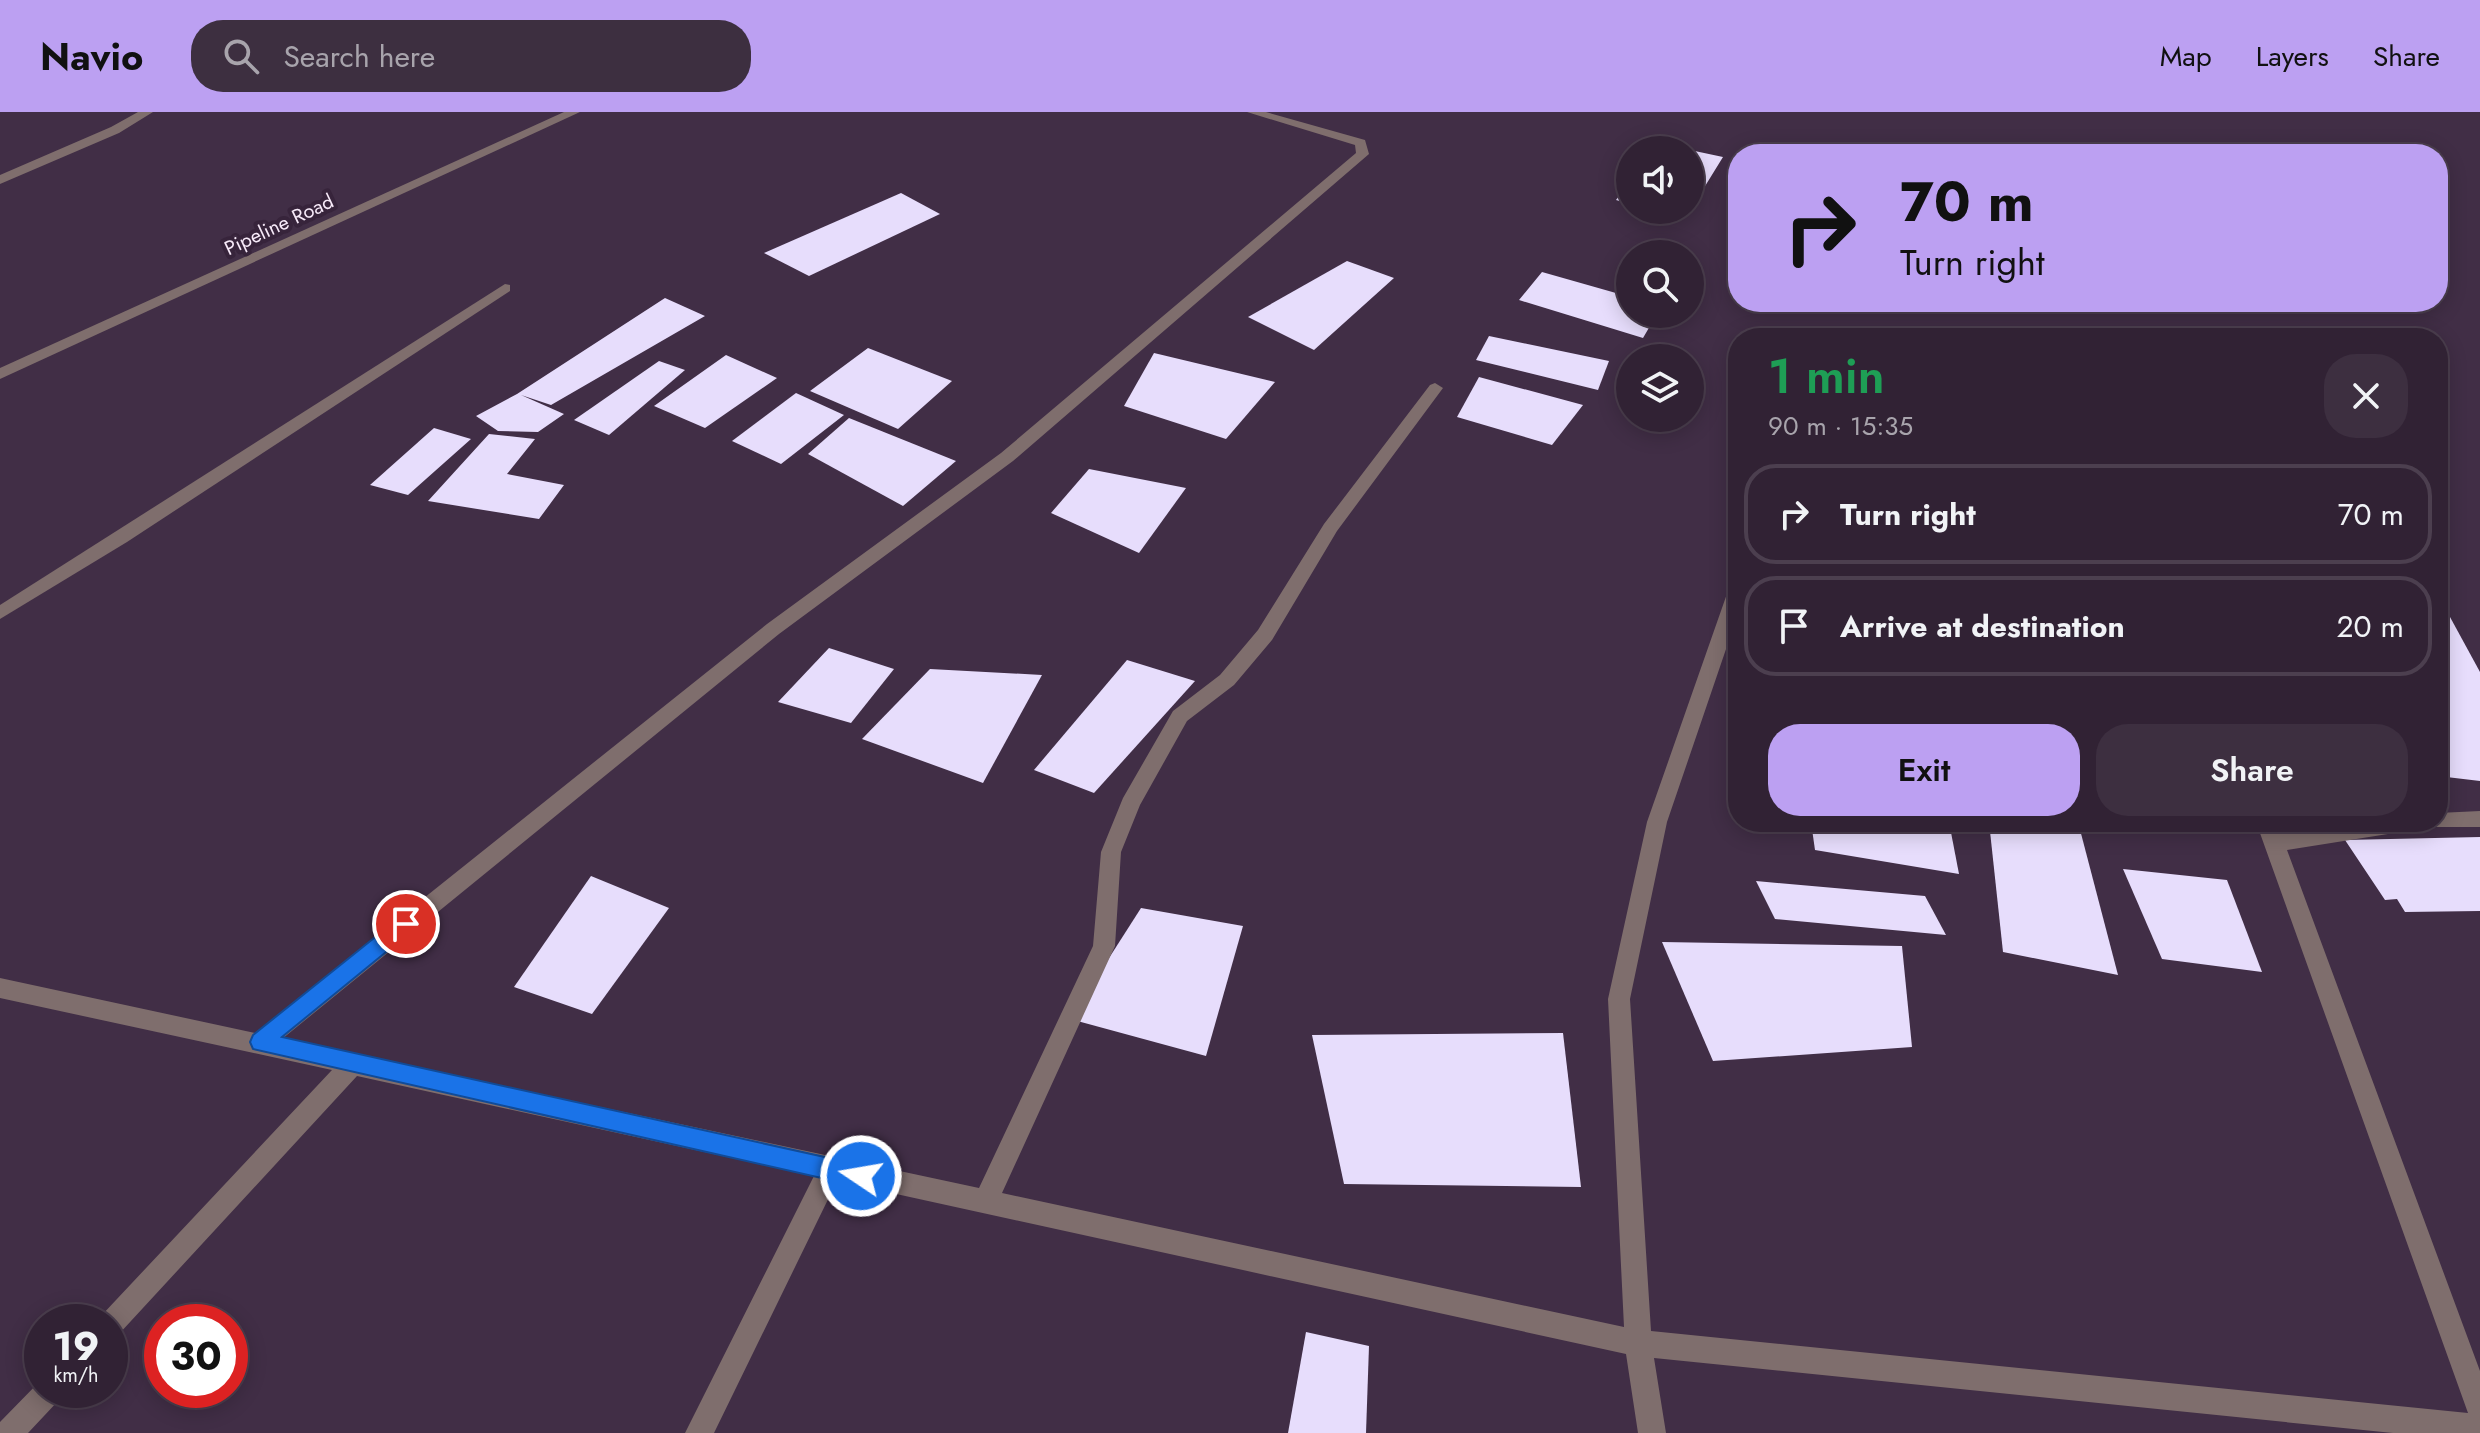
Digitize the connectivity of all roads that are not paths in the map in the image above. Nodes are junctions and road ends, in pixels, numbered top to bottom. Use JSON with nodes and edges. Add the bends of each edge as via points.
{"nodes":[{"id":1,"x":147,"y":112,"type":"edge"},
{"id":2,"x":574,"y":112,"type":"edge"},
{"id":3,"x":1253,"y":112,"type":"edge"},
{"id":4,"x":0,"y":180,"type":"edge"},
{"id":5,"x":505,"y":288,"type":"dead end"},
{"id":6,"x":0,"y":374,"type":"edge"},
{"id":7,"x":1435,"y":388,"type":"dead end"},
{"id":8,"x":0,"y":613,"type":"edge"},
{"id":9,"x":1728,"y":617,"type":"edge"},
{"id":10,"x":2480,"y":819,"type":"edge"},
{"id":11,"x":2448,"y":821,"type":"edge"},
{"id":12,"x":2269,"y":833,"type":"edge"},
{"id":13,"x":0,"y":988,"type":"edge"},
{"id":14,"x":261,"y":1042,"type":"junction"},
{"id":15,"x":354,"y":1063,"type":"junction"},
{"id":16,"x":830,"y":1169,"type":"junction"},
{"id":17,"x":985,"y":1203,"type":"junction"},
{"id":18,"x":128,"y":1306,"type":"edge"},
{"id":19,"x":1638,"y":1343,"type":"junction"},
{"id":20,"x":32,"y":1408,"type":"edge"},
{"id":21,"x":2480,"y":1408,"type":"edge"},
{"id":22,"x":2480,"y":1428,"type":"edge"},
{"id":23,"x":9,"y":1433,"type":"edge"},
{"id":24,"x":699,"y":1433,"type":"edge"},
{"id":25,"x":1652,"y":1433,"type":"edge"}],
"edges":[{"from":1,"to":4,"type":"street"},
{"from":2,"to":6,"type":"street","name":"Pipeline Road"},
{"from":3,"to":14,"type":"street","via":[[1361,143],[1363,154],[1007,457],[773,629]]},
{"from":5,"to":8,"type":"street"},
{"from":7,"to":17,"type":"street","via":[[1330,528],[1265,635],[1227,680],[1180,716],[1130,804],[1111,852],[1104,946]]},
{"from":9,"to":19,"type":"street","via":[[1657,822],[1619,999]]},
{"from":10,"to":11,"type":"street"},
{"from":12,"to":21,"type":"street"},
{"from":13,"to":14,"type":"street"},
{"from":14,"to":15,"type":"street"},
{"from":15,"to":16,"type":"street"},
{"from":15,"to":18,"type":"street"},
{"from":16,"to":17,"type":"street"},
{"from":16,"to":24,"type":"street"},
{"from":17,"to":19,"type":"street"},
{"from":19,"to":22,"type":"street"},
{"from":19,"to":25,"type":"street"},
{"from":20,"to":23,"type":"street"}]}
